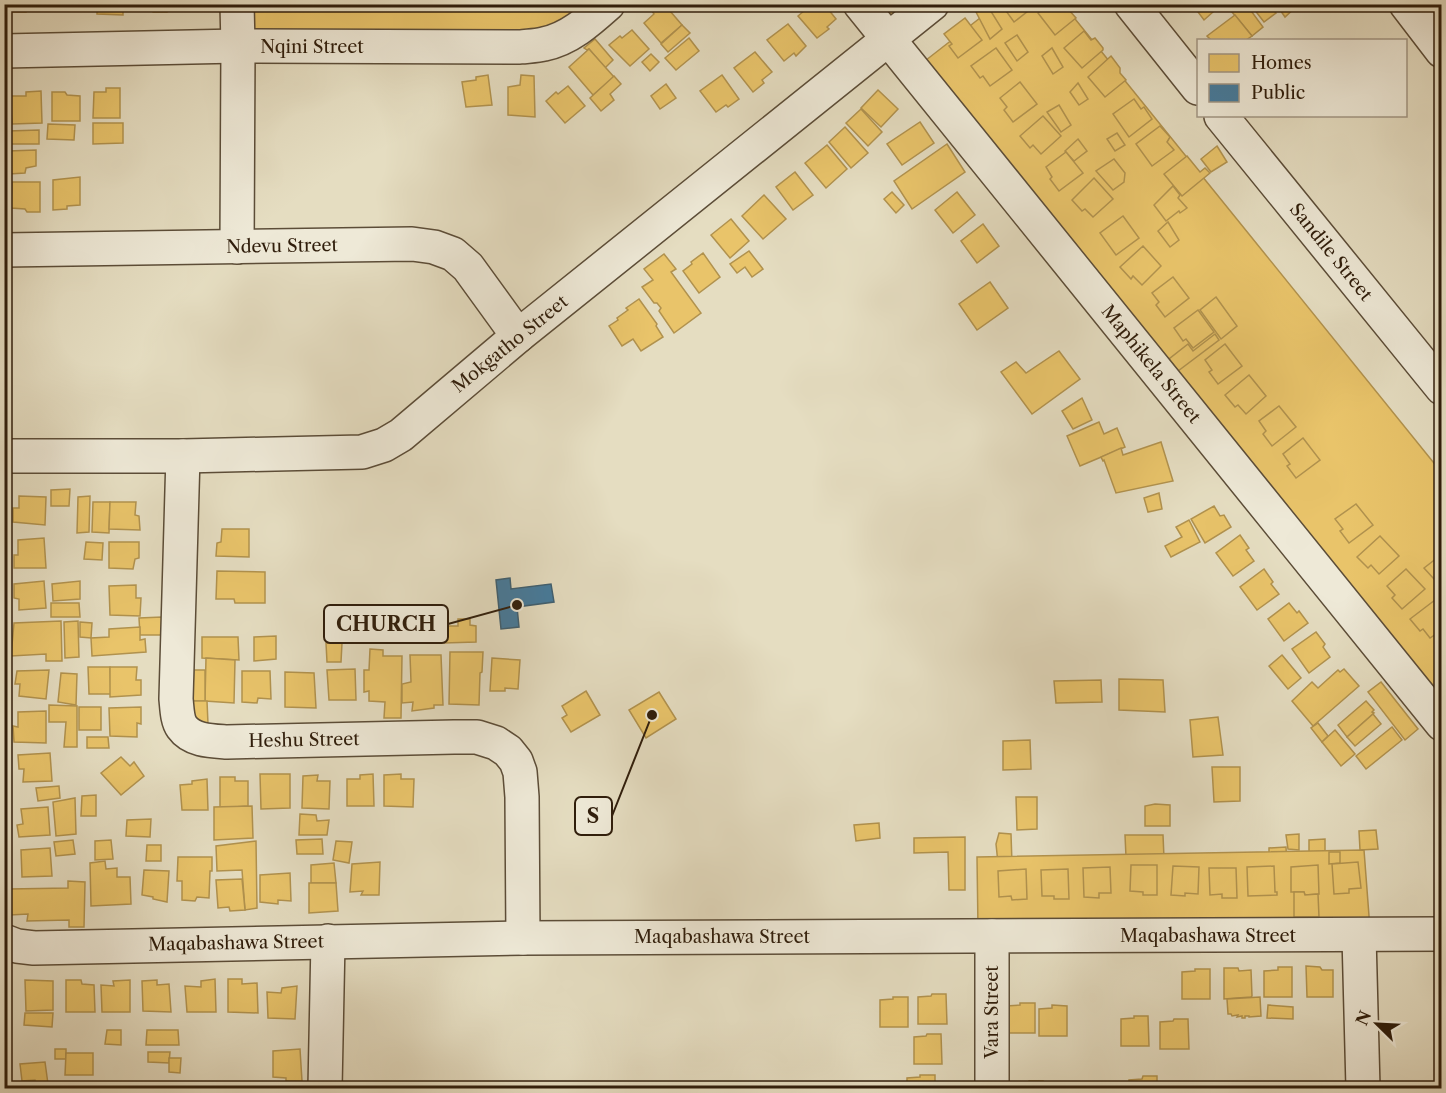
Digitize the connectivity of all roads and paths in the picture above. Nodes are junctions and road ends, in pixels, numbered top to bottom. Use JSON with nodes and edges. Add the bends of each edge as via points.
{"nodes":[{"id":1,"x":237,"y":4,"type":"edge"},
{"id":2,"x":608,"y":4,"type":"edge"},
{"id":3,"x":860,"y":4,"type":"edge"},
{"id":4,"x":932,"y":4,"type":"edge"},
{"id":5,"x":1131,"y":4,"type":"edge"},
{"id":6,"x":1406,"y":4,"type":"edge"},
{"id":7,"x":888,"y":40,"type":"junction"},
{"id":8,"x":238,"y":46,"type":"junction"},
{"id":9,"x":4,"y":51,"type":"edge"},
{"id":10,"x":1442,"y":51,"type":"edge"},
{"id":11,"x":1197,"y":87,"type":"edge"},
{"id":12,"x":1222,"y":117,"type":"edge"},
{"id":13,"x":237,"y":247,"type":"junction"},
{"id":14,"x":4,"y":250,"type":"edge"},
{"id":15,"x":518,"y":336,"type":"junction"},
{"id":16,"x":1442,"y":388,"type":"edge"},
{"id":17,"x":4,"y":456,"type":"edge"},
{"id":18,"x":183,"y":456,"type":"junction"},
{"id":19,"x":1442,"y":724,"type":"edge"},
{"id":20,"x":1442,"y":934,"type":"edge"},
{"id":21,"x":992,"y":936,"type":"junction"},
{"id":22,"x":1359,"y":936,"type":"junction"},
{"id":23,"x":523,"y":938,"type":"junction"},
{"id":24,"x":4,"y":941,"type":"edge"},
{"id":25,"x":328,"y":941,"type":"junction"},
{"id":26,"x":325,"y":1089,"type":"edge"},
{"id":27,"x":992,"y":1089,"type":"edge"},
{"id":28,"x":1363,"y":1089,"type":"edge"}],
"edges":[{"from":1,"to":8,"type":"street"},
{"from":2,"to":8,"type":"street","name":"Nqini Street","via":[[565,36],[546,44],[520,47]]},
{"from":3,"to":7,"type":"street","name":"Maphikela Street"},
{"from":4,"to":7,"type":"street","name":"Mokgatho Street"},
{"from":5,"to":11,"type":"street"},
{"from":6,"to":10,"type":"street"},
{"from":7,"to":15,"type":"street","name":"Mokgatho Street"},
{"from":7,"to":19,"type":"street","name":"Maphikela Street"},
{"from":8,"to":9,"type":"street","name":"Nqini Street"},
{"from":8,"to":13,"type":"street"},
{"from":12,"to":16,"type":"street","name":"Sandile Street"},
{"from":13,"to":14,"type":"street","name":"Ndevu Street"},
{"from":13,"to":15,"type":"street","name":"Ndevu Street","via":[[434,247],[453,254],[468,267]]},
{"from":15,"to":18,"type":"street","name":"Mokgatho Street","via":[[384,445],[362,452]]},
{"from":17,"to":18,"type":"street","name":"Mokgatho Street"},
{"from":18,"to":23,"type":"street","name":"Heshu Street","via":[[176,699],[182,727],[208,741],[227,742],[454,736],[496,743],[508,751],[520,772]]},
{"from":20,"to":22,"type":"street","name":"Maqabashawa Street"},
{"from":21,"to":22,"type":"street","name":"Maqabashawa Street"},
{"from":21,"to":23,"type":"street","name":"Maqabashawa Street"},
{"from":21,"to":27,"type":"street","name":"Vara Street"},
{"from":22,"to":28,"type":"street"},
{"from":23,"to":25,"type":"street","name":"Maqabashawa Street"},
{"from":24,"to":25,"type":"street","name":"Maqabashawa Street","via":[[34,948]]},
{"from":25,"to":26,"type":"street"}]}
